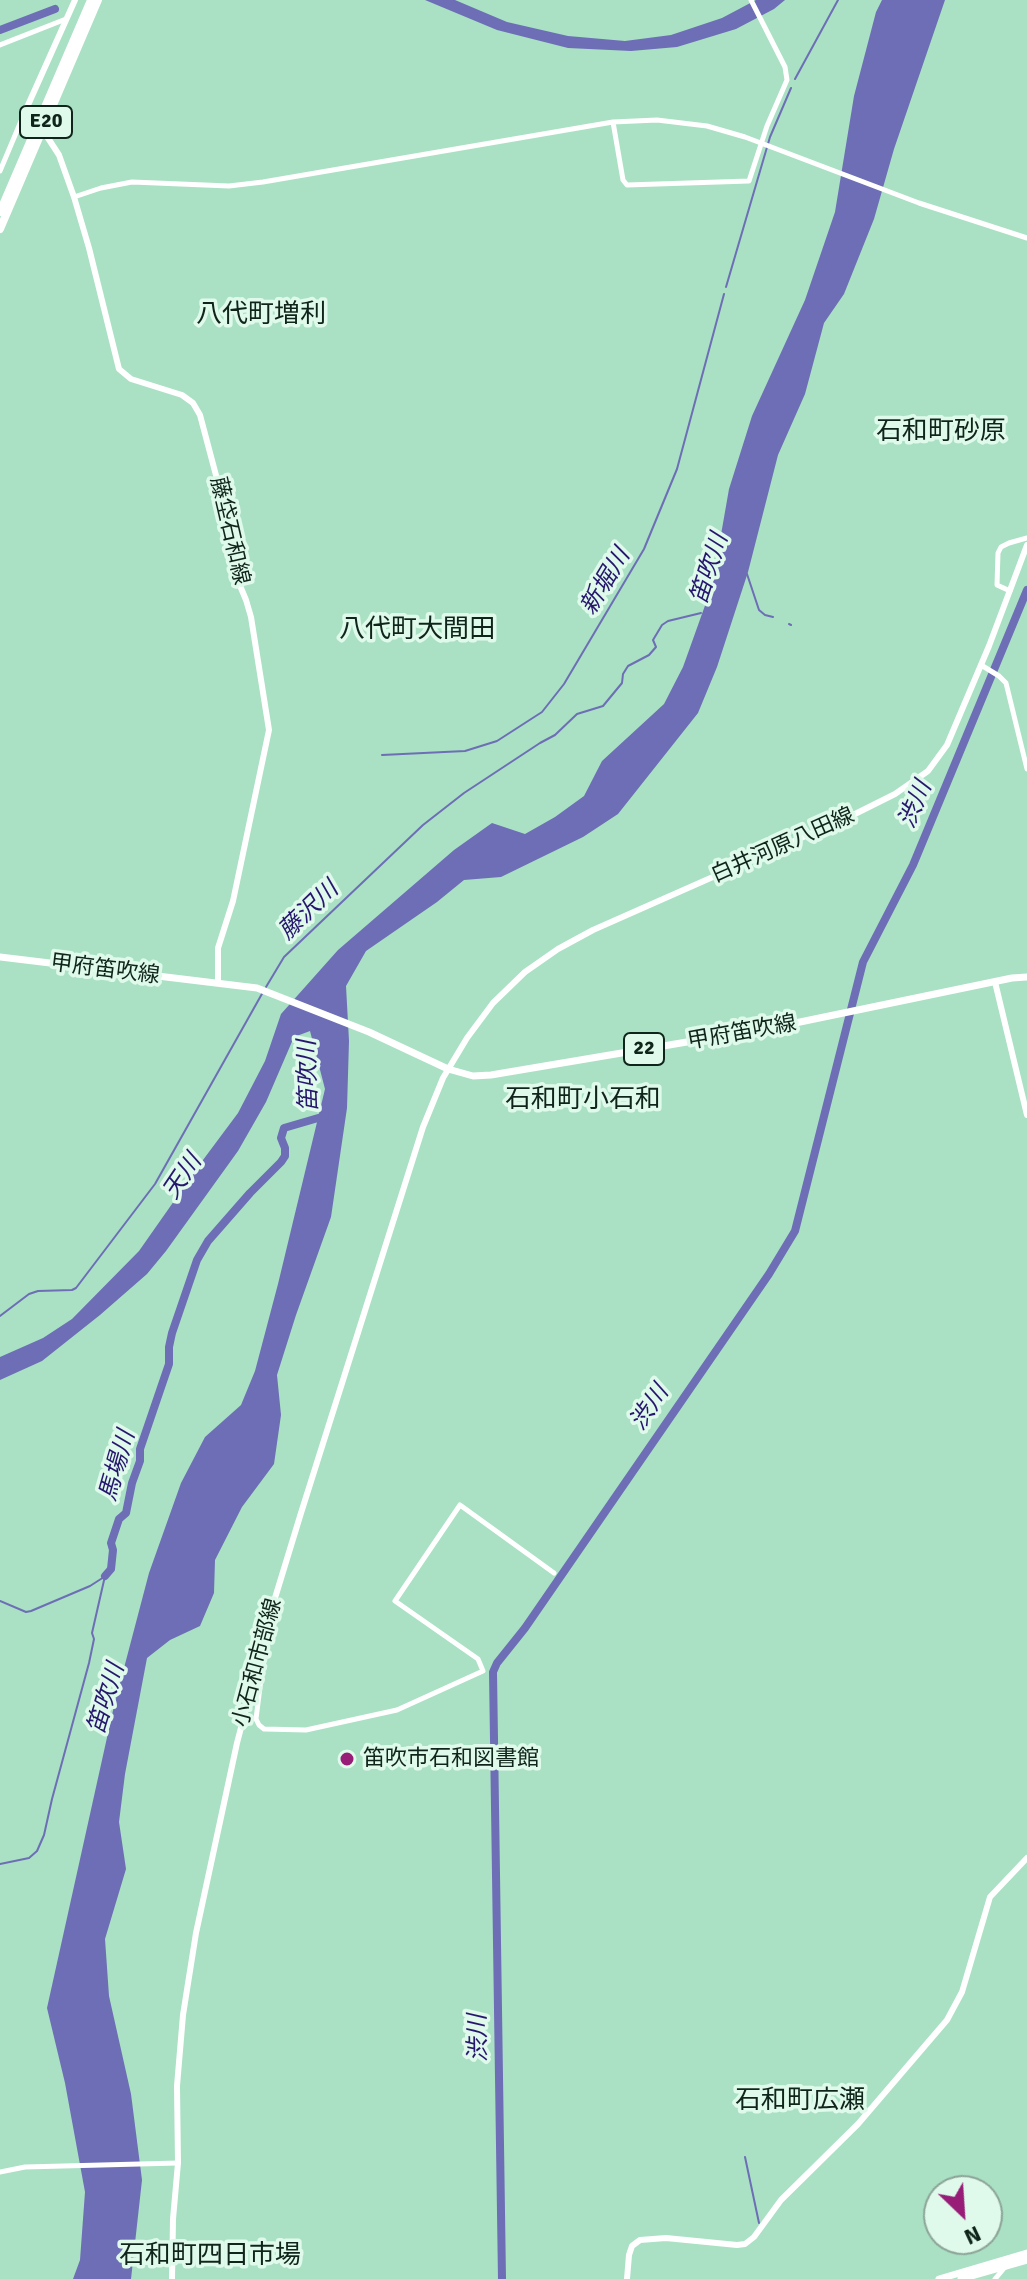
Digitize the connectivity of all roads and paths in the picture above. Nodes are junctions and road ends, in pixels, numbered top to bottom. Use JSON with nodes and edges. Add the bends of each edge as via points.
{"nodes":[{"id":1,"x":75,"y":0,"type":"edge"},
{"id":2,"x":91,"y":0,"type":"edge"},
{"id":3,"x":98,"y":0,"type":"edge"},
{"id":4,"x":752,"y":0,"type":"edge"},
{"id":5,"x":87,"y":17,"type":"junction"},
{"id":6,"x":66,"y":19,"type":"junction"},
{"id":7,"x":0,"y":45,"type":"edge"},
{"id":8,"x":24,"y":114,"type":"junction"},
{"id":9,"x":34,"y":119,"type":"dead end"},
{"id":10,"x":613,"y":122,"type":"junction"},
{"id":11,"x":46,"y":135,"type":"dead end"},
{"id":12,"x":0,"y":171,"type":"edge"},
{"id":13,"x":74,"y":197,"type":"junction"},
{"id":14,"x":0,"y":212,"type":"edge"},
{"id":15,"x":0,"y":229,"type":"edge"},
{"id":16,"x":1027,"y":238,"type":"edge"},
{"id":17,"x":1027,"y":538,"type":"edge"},
{"id":18,"x":1027,"y":545,"type":"edge"},
{"id":19,"x":1010,"y":591,"type":"junction"},
{"id":20,"x":985,"y":666,"type":"junction"},
{"id":21,"x":1027,"y":769,"type":"edge"},
{"id":22,"x":0,"y":957,"type":"edge"},
{"id":23,"x":1027,"y":977,"type":"edge"},
{"id":24,"x":995,"y":982,"type":"junction"},
{"id":25,"x":218,"y":983,"type":"junction"},
{"id":26,"x":445,"y":1067,"type":"junction"},
{"id":27,"x":1027,"y":1115,"type":"edge"},
{"id":28,"x":554,"y":1573,"type":"dead end"},
{"id":29,"x":259,"y":1658,"type":"junction"},
{"id":30,"x":1027,"y":1858,"type":"edge"},
{"id":31,"x":174,"y":2163,"type":"junction"},
{"id":32,"x":0,"y":2172,"type":"edge"},
{"id":33,"x":1027,"y":2253,"type":"edge"},
{"id":34,"x":1027,"y":2260,"type":"edge"},
{"id":35,"x":1005,"y":2266,"type":"junction"},
{"id":36,"x":172,"y":2279,"type":"edge"},
{"id":37,"x":627,"y":2279,"type":"edge"},
{"id":38,"x":939,"y":2279,"type":"edge"},
{"id":39,"x":961,"y":2279,"type":"edge"},
{"id":40,"x":995,"y":2279,"type":"edge"}],
"edges":[{"from":1,"to":6,"type":"main road"},
{"from":2,"to":5,"type":"highway","number":"E20"},
{"from":3,"to":5,"type":"highway","number":"E20"},
{"from":4,"to":10,"type":"street","via":[[787,80],[749,181],[627,185]]},
{"from":5,"to":14,"type":"highway","number":"E20"},
{"from":5,"to":15,"type":"highway","number":"E20"},
{"from":6,"to":7,"type":"street"},
{"from":6,"to":8,"type":"main road"},
{"from":8,"to":9,"type":"main road"},
{"from":8,"to":12,"type":"street"},
{"from":10,"to":13,"type":"street","via":[[263,182],[132,182]]},
{"from":10,"to":16,"type":"street","via":[[687,123],[745,137]]},
{"from":11,"to":13,"type":"main road","name":"藤垈石和線"},
{"from":13,"to":25,"type":"main road","name":"藤垈石和線","via":[[119,369],[131,379],[182,395],[200,415],[259,660],[269,730],[218,948]]},
{"from":17,"to":19,"type":"street","via":[[998,553],[997,585]]},
{"from":18,"to":19,"type":"main road","name":"白井河原八田線"},
{"from":19,"to":20,"type":"main road","name":"白井河原八田線"},
{"from":20,"to":21,"type":"street","via":[[1008,688]]},
{"from":20,"to":26,"type":"main road","name":"白井河原八田線","via":[[947,745],[919,778],[853,815],[558,949],[493,1003]]},
{"from":22,"to":25,"type":"main road","name":"甲府笛吹線","number":"22"},
{"from":23,"to":24,"type":"main road","name":"甲府笛吹線","number":"22"},
{"from":24,"to":26,"type":"main road","name":"甲府笛吹線","number":"22","via":[[841,1015],[491,1075],[473,1076]]},
{"from":24,"to":27,"type":"main road"},
{"from":25,"to":26,"type":"main road","name":"甲府笛吹線","number":"22","via":[[276,995]]},
{"from":26,"to":29,"type":"main road","name":"小石和市部線"},
{"from":28,"to":29,"type":"street","via":[[460,1505],[395,1601],[478,1659],[483,1671],[397,1710],[306,1730],[264,1729],[256,1719],[263,1663]]},
{"from":29,"to":31,"type":"main road","name":"小石和市部線","via":[[191,1962]]},
{"from":30,"to":37,"type":"main road","via":[[990,1897],[962,1992],[947,2020],[858,2124],[781,2200],[754,2237],[737,2245],[640,2240],[632,2246]]},
{"from":31,"to":32,"type":"street"},
{"from":31,"to":36,"type":"main road","name":"小石和市部線"},
{"from":33,"to":38,"type":"main road"},
{"from":34,"to":35,"type":"main road"},
{"from":35,"to":39,"type":"main road"},
{"from":35,"to":40,"type":"street"}]}
